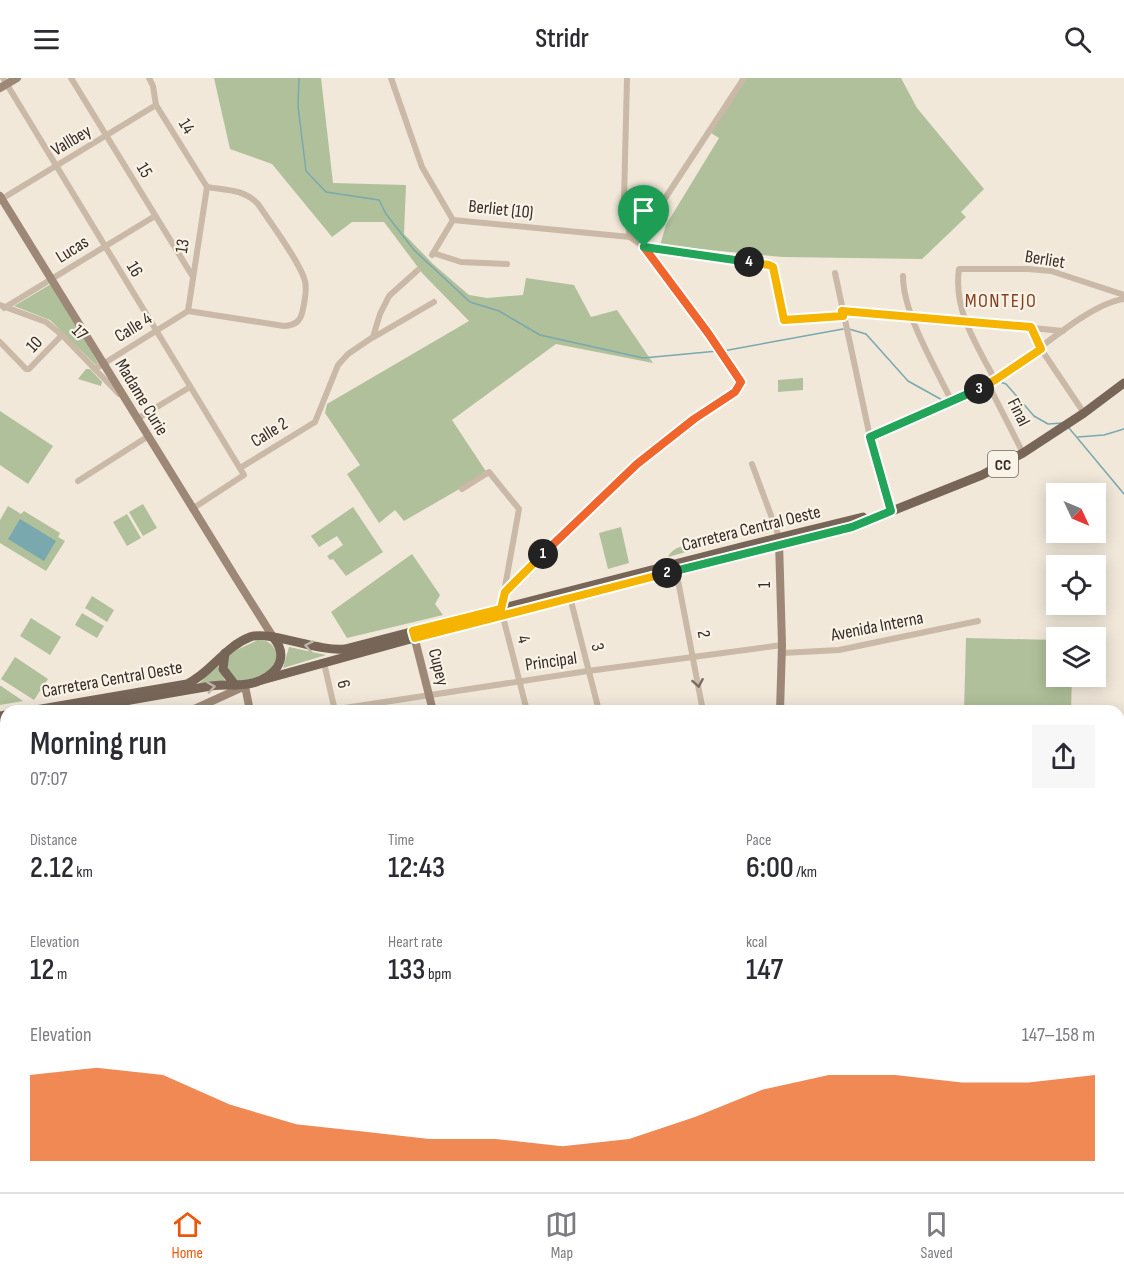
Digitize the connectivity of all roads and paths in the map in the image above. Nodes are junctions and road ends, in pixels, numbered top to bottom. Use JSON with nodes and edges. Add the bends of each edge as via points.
{"nodes":[{"id":1,"x":17,"y":78,"type":"edge"},
{"id":2,"x":71,"y":78,"type":"edge"},
{"id":3,"x":149,"y":78,"type":"edge"},
{"id":4,"x":391,"y":78,"type":"edge"},
{"id":5,"x":627,"y":78,"type":"edge"},
{"id":6,"x":744,"y":78,"type":"edge"},
{"id":7,"x":3,"y":83,"type":"edge"},
{"id":8,"x":156,"y":105,"type":"junction"},
{"id":9,"x":107,"y":136,"type":"junction"},
{"id":10,"x":55,"y":167,"type":"junction"},
{"id":11,"x":207,"y":187,"type":"junction"},
{"id":12,"x":1,"y":198,"type":"edge"},
{"id":13,"x":155,"y":216,"type":"junction"},
{"id":14,"x":453,"y":220,"type":"junction"},
{"id":15,"x":630,"y":237,"type":"junction"},
{"id":16,"x":637,"y":241,"type":"junction"},
{"id":17,"x":104,"y":246,"type":"junction"},
{"id":18,"x":644,"y":247,"type":"junction"},
{"id":19,"x":507,"y":264,"type":"dead end"},
{"id":20,"x":959,"y":269,"type":"joint"},
{"id":21,"x":418,"y":270,"type":"dead end"},
{"id":22,"x":835,"y":273,"type":"dead end"},
{"id":23,"x":903,"y":276,"type":"dead end"},
{"id":24,"x":192,"y":277,"type":"junction"},
{"id":25,"x":52,"y":279,"type":"junction"},
{"id":26,"x":1124,"y":297,"type":"edge"},
{"id":27,"x":434,"y":302,"type":"dead end"},
{"id":28,"x":2,"y":306,"type":"edge"},
{"id":29,"x":188,"y":311,"type":"junction"},
{"id":30,"x":843,"y":313,"type":"junction"},
{"id":31,"x":911,"y":316,"type":"junction"},
{"id":32,"x":964,"y":322,"type":"junction"},
{"id":33,"x":1031,"y":327,"type":"junction"},
{"id":34,"x":155,"y":331,"type":"junction"},
{"id":35,"x":1063,"y":331,"type":"junction"},
{"id":36,"x":62,"y":335,"type":"junction"},
{"id":37,"x":373,"y":338,"type":"junction"},
{"id":38,"x":0,"y":342,"type":"edge"},
{"id":39,"x":1041,"y":349,"type":"junction"},
{"id":40,"x":99,"y":366,"type":"junction"},
{"id":41,"x":995,"y":380,"type":"junction"},
{"id":42,"x":1124,"y":383,"type":"edge"},
{"id":43,"x":988,"y":384,"type":"junction"},
{"id":44,"x":190,"y":387,"type":"junction"},
{"id":45,"x":952,"y":402,"type":"junction"},
{"id":46,"x":1084,"y":412,"type":"junction"},
{"id":47,"x":137,"y":419,"type":"junction"},
{"id":48,"x":147,"y":437,"type":"junction"},
{"id":49,"x":870,"y":437,"type":"junction"},
{"id":50,"x":1023,"y":453,"type":"junction"},
{"id":51,"x":752,"y":464,"type":"dead end"},
{"id":52,"x":240,"y":468,"type":"junction"},
{"id":53,"x":78,"y":481,"type":"dead end"},
{"id":54,"x":462,"y":489,"type":"dead end"},
{"id":55,"x":192,"y":508,"type":"junction"},
{"id":56,"x":890,"y":512,"type":"junction"},
{"id":57,"x":779,"y":541,"type":"junction"},
{"id":58,"x":675,"y":568,"type":"junction"},
{"id":59,"x":505,"y":592,"type":"junction"},
{"id":60,"x":569,"y":595,"type":"junction"},
{"id":61,"x":502,"y":612,"type":"junction"},
{"id":62,"x":258,"y":613,"type":"junction"},
{"id":63,"x":978,"y":621,"type":"dead end"},
{"id":64,"x":414,"y":635,"type":"junction"},
{"id":65,"x":252,"y":636,"type":"junction"},
{"id":66,"x":273,"y":637,"type":"junction"},
{"id":67,"x":288,"y":641,"type":"junction"},
{"id":68,"x":782,"y":649,"type":"junction"},
{"id":69,"x":225,"y":653,"type":"junction"},
{"id":70,"x":693,"y":656,"type":"junction"},
{"id":71,"x":282,"y":657,"type":"junction"},
{"id":72,"x":324,"y":663,"type":"junction"},
{"id":73,"x":588,"y":671,"type":"junction"},
{"id":74,"x":261,"y":680,"type":"junction"},
{"id":75,"x":519,"y":681,"type":"junction"},
{"id":76,"x":235,"y":685,"type":"junction"},
{"id":77,"x":245,"y":686,"type":"junction"},
{"id":78,"x":429,"y":694,"type":"junction"},
{"id":79,"x":65,"y":705,"type":"edge"},
{"id":80,"x":105,"y":705,"type":"edge"},
{"id":81,"x":203,"y":705,"type":"edge"},
{"id":82,"x":249,"y":705,"type":"edge"},
{"id":83,"x":333,"y":705,"type":"edge"},
{"id":84,"x":364,"y":705,"type":"edge"},
{"id":85,"x":432,"y":705,"type":"edge"},
{"id":86,"x":525,"y":705,"type":"edge"},
{"id":87,"x":597,"y":705,"type":"edge"},
{"id":88,"x":702,"y":705,"type":"edge"},
{"id":89,"x":780,"y":705,"type":"edge"}],
"edges":[{"from":1,"to":7,"type":"main road"},
{"from":2,"to":9,"type":"street","name":"15"},
{"from":3,"to":8,"type":"street","name":"14"},
{"from":4,"to":14,"type":"street","name":"Berliet (10)","via":[[422,167]]},
{"from":5,"to":15,"type":"street","via":[[624,200]]},
{"from":6,"to":16,"type":"street"},
{"from":7,"to":10,"type":"street","name":"16"},
{"from":8,"to":9,"type":"street","name":"Vallbey"},
{"from":8,"to":11,"type":"street","name":"14"},
{"from":9,"to":10,"type":"street","name":"Vallbey"},
{"from":9,"to":13,"type":"street","name":"15"},
{"from":10,"to":12,"type":"street","name":"Vallbey"},
{"from":10,"to":17,"type":"street","name":"16"},
{"from":11,"to":24,"type":"street","name":"13"},
{"from":11,"to":29,"type":"street","via":[[241,192],[258,204],[301,272],[306,291],[303,312],[293,325],[284,326]]},
{"from":12,"to":25,"type":"main road","name":"Madame Curie"},
{"from":13,"to":17,"type":"street","name":"Lucas"},
{"from":13,"to":24,"type":"street","name":"15"},
{"from":14,"to":15,"type":"street","name":"Berliet (10)"},
{"from":14,"to":19,"type":"street","via":[[432,255],[461,262]]},
{"from":15,"to":16,"type":"street"},
{"from":16,"to":18,"type":"street"},
{"from":17,"to":25,"type":"street","name":"Lucas"},
{"from":17,"to":34,"type":"street","name":"16"},
{"from":18,"to":30,"type":"street","via":[[773,267],[784,320]]},
{"from":18,"to":59,"type":"street","via":[[741,382],[735,392],[637,464]]},
{"from":20,"to":26,"type":"street","name":"Berliet","via":[[1051,271]]},
{"from":20,"to":32,"type":"street","name":"Final","via":[[957,291]]},
{"from":21,"to":37,"type":"street","via":[[389,296]]},
{"from":22,"to":30,"type":"street"},
{"from":23,"to":31,"type":"street"},
{"from":24,"to":29,"type":"street","name":"13"},
{"from":25,"to":28,"type":"street","name":"Lucas"},
{"from":25,"to":40,"type":"main road","name":"Madame Curie"},
{"from":26,"to":35,"type":"street"},
{"from":27,"to":37,"type":"street"},
{"from":28,"to":36,"type":"street","name":"17","via":[[46,322]]},
{"from":29,"to":34,"type":"street","name":"Calle 4"},
{"from":30,"to":31,"type":"street"},
{"from":30,"to":49,"type":"street"},
{"from":31,"to":32,"type":"street"},
{"from":31,"to":45,"type":"street"},
{"from":32,"to":33,"type":"street"},
{"from":32,"to":41,"type":"street","name":"Final"},
{"from":33,"to":35,"type":"street"},
{"from":33,"to":39,"type":"street"},
{"from":34,"to":40,"type":"street","name":"Calle 4"},
{"from":34,"to":44,"type":"street","name":"16"},
{"from":35,"to":39,"type":"street"},
{"from":36,"to":38,"type":"street","name":"10","via":[[26,369]]},
{"from":36,"to":40,"type":"street","name":"17"},
{"from":37,"to":52,"type":"street","name":"Calle 2","via":[[338,365],[315,422]]},
{"from":39,"to":41,"type":"street"},
{"from":39,"to":46,"type":"street"},
{"from":40,"to":47,"type":"main road","name":"Madame Curie"},
{"from":41,"to":43,"type":"street"},
{"from":42,"to":46,"type":"main road","name":"Carretera Central Oeste","number":"CC"},
{"from":43,"to":45,"type":"street"},
{"from":43,"to":50,"type":"street","name":"Final"},
{"from":44,"to":47,"type":"street"},
{"from":44,"to":52,"type":"street","name":"16"},
{"from":45,"to":49,"type":"street"},
{"from":46,"to":50,"type":"main road","name":"Carretera Central Oeste","number":"CC"},
{"from":47,"to":48,"type":"main road","name":"Madame Curie"},
{"from":48,"to":53,"type":"street"},
{"from":48,"to":55,"type":"main road","name":"Madame Curie"},
{"from":49,"to":56,"type":"street"},
{"from":50,"to":56,"type":"main road","name":"Carretera Central Oeste","number":"CC","via":[[946,491]]},
{"from":51,"to":57,"type":"street","name":"1"},
{"from":52,"to":55,"type":"street","name":"16","via":[[244,475]]},
{"from":54,"to":59,"type":"street","via":[[489,472],[519,509]]},
{"from":55,"to":62,"type":"main road","name":"Madame Curie"},
{"from":56,"to":57,"type":"main road","name":"Carretera Central Oeste","number":"CC"},
{"from":57,"to":58,"type":"main road","name":"Carretera Central Oeste","number":"CC"},
{"from":57,"to":68,"type":"main road","name":"1"},
{"from":58,"to":60,"type":"main road","name":"Carretera Central Oeste","number":"CC"},
{"from":58,"to":70,"type":"street","name":"2"},
{"from":59,"to":61,"type":"street"},
{"from":60,"to":61,"type":"main road","name":"Carretera Central Oeste","number":"CC"},
{"from":60,"to":73,"type":"street","name":"3"},
{"from":61,"to":64,"type":"main road","name":"Carretera Central Oeste","number":"CC"},
{"from":61,"to":75,"type":"street","name":"4"},
{"from":62,"to":65,"type":"main road","via":[[260,623]]},
{"from":62,"to":66,"type":"main road","name":"Madame Curie"},
{"from":63,"to":68,"type":"street","name":"Avenida Interna","via":[[839,650]]},
{"from":64,"to":67,"type":"main road","name":"Carretera Central Oeste","number":"CC","one_way":true,"via":[[336,650]]},
{"from":64,"to":72,"type":"main road","name":"Carretera Central Oeste","number":"CC"},
{"from":64,"to":78,"type":"main road","name":"Cupey"},
{"from":65,"to":66,"type":"main road","number":"CC"},
{"from":65,"to":69,"type":"main road"},
{"from":66,"to":67,"type":"main road","name":"Carretera Central Oeste","number":"CC"},
{"from":66,"to":71,"type":"main road"},
{"from":67,"to":71,"type":"main road"},
{"from":68,"to":70,"type":"street","name":"Principal"},
{"from":68,"to":89,"type":"main road","name":"1"},
{"from":69,"to":76,"type":"main road","via":[[223,669]]},
{"from":69,"to":79,"type":"main road","name":"Carretera Central Oeste","via":[[187,684]]},
{"from":70,"to":73,"type":"street","name":"Principal"},
{"from":70,"to":88,"type":"street","name":"2","one_way":true},
{"from":71,"to":74,"type":"main road","number":"CC","via":[[274,672]]},
{"from":72,"to":74,"type":"main road","name":"Carretera Central Oeste","number":"CC"},
{"from":72,"to":83,"type":"street","name":"6"},
{"from":73,"to":75,"type":"street","name":"Principal"},
{"from":73,"to":87,"type":"street","name":"3"},
{"from":74,"to":77,"type":"main road","number":"CC"},
{"from":75,"to":78,"type":"street","name":"Principal"},
{"from":75,"to":86,"type":"street","name":"4"},
{"from":76,"to":77,"type":"main road","number":"CC"},
{"from":80,"to":76,"type":"main road","name":"Carretera Central Oeste","number":"CC","one_way":true},
{"from":77,"to":81,"type":"main road"},
{"from":77,"to":82,"type":"main road"},
{"from":78,"to":84,"type":"street","name":"Principal"},
{"from":78,"to":85,"type":"main road","name":"Cupey"}]}
